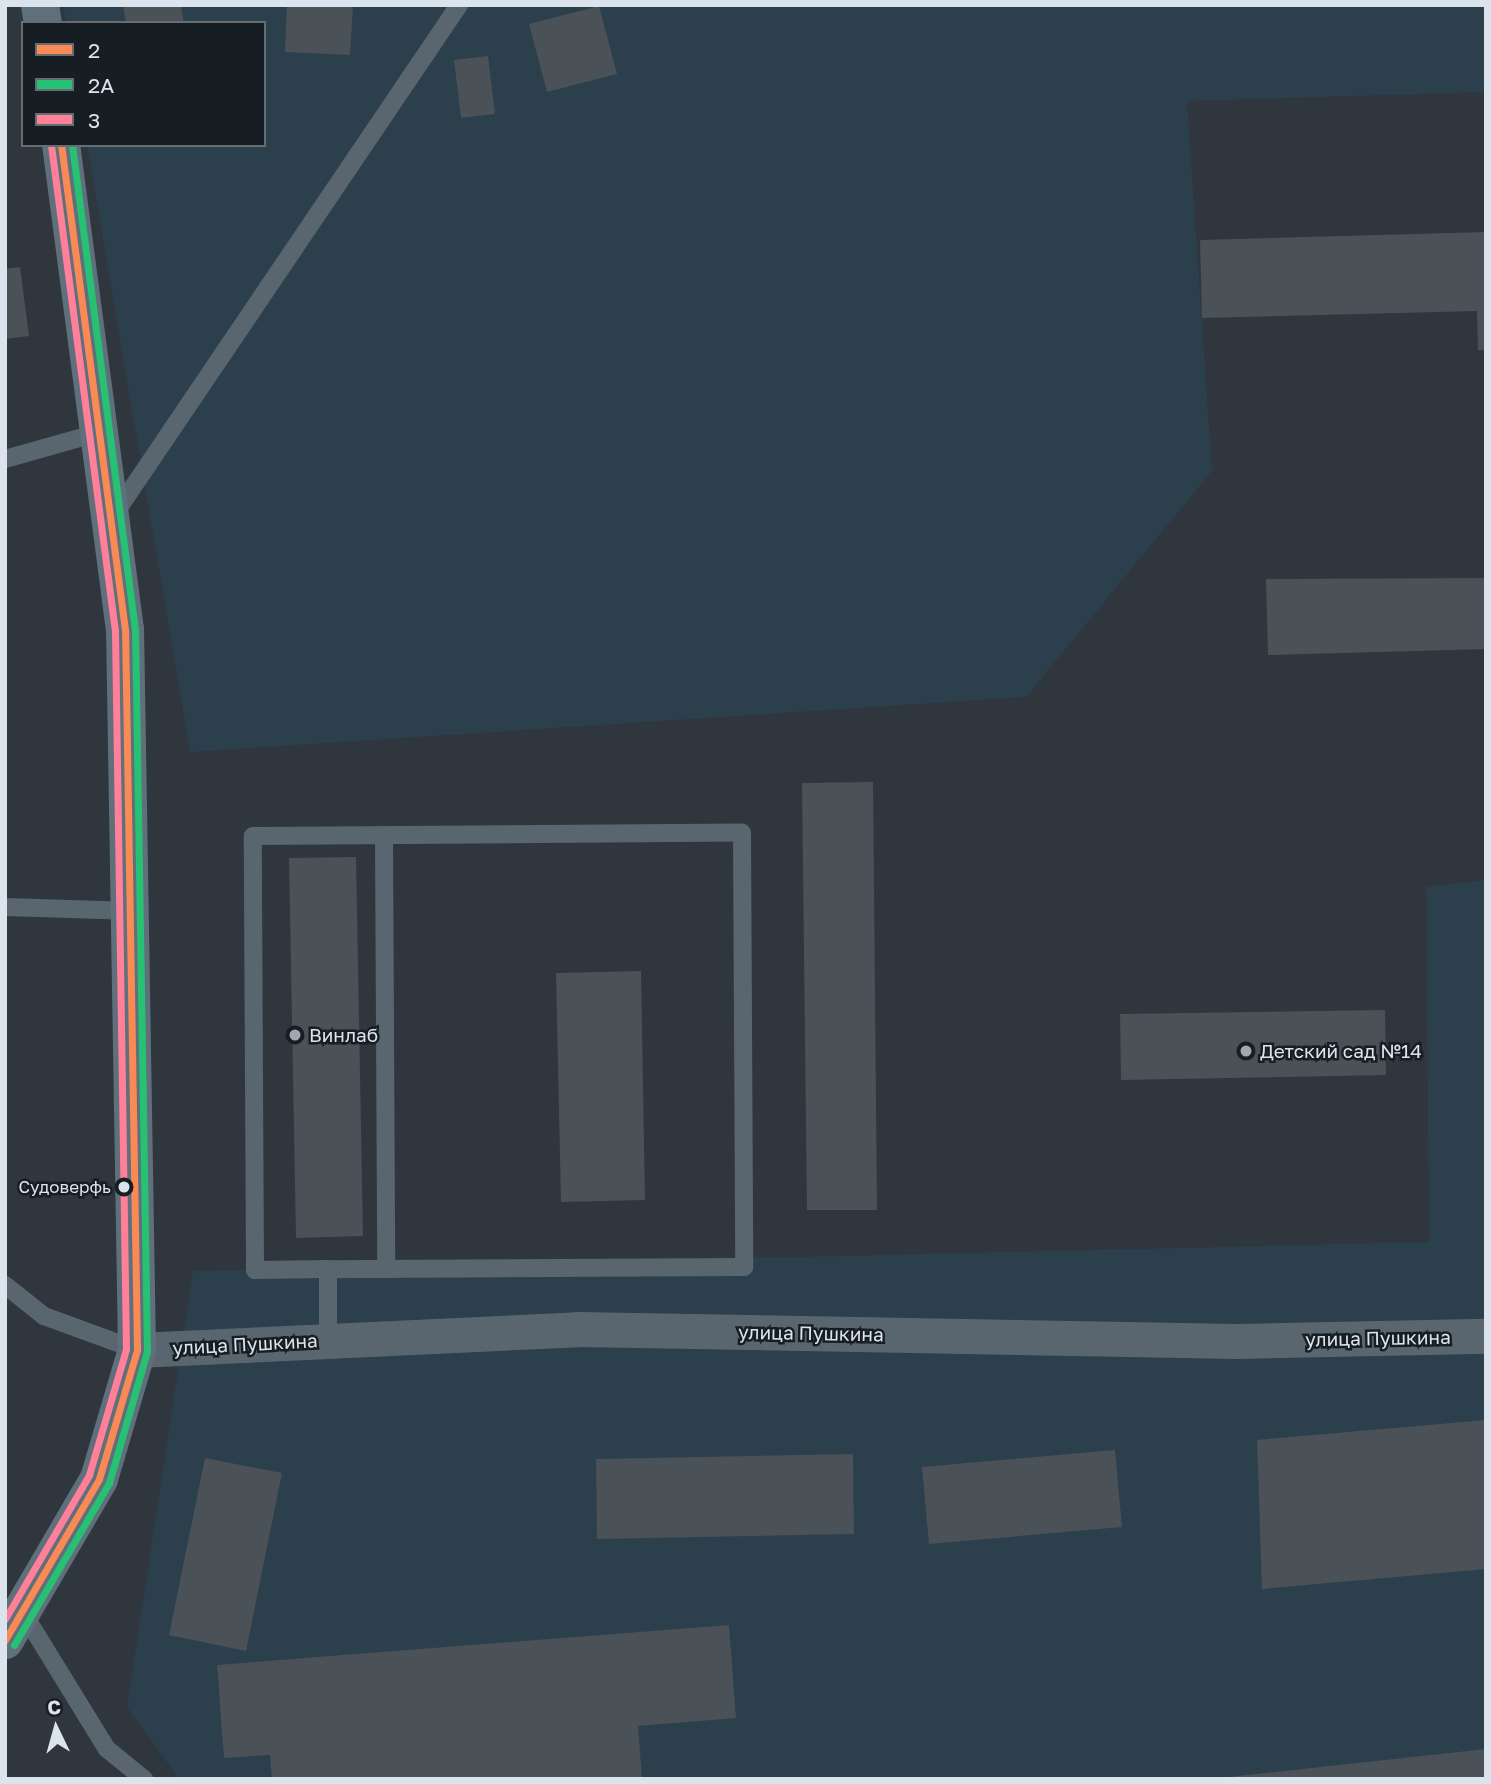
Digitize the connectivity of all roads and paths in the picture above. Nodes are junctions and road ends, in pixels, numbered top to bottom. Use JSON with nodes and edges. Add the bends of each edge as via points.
{"nodes":[{"id":1,"x":459,"y":5,"type":"edge"},
{"id":2,"x":61,"y":147,"type":"edge"},
{"id":3,"x":102,"y":432,"type":"junction"},
{"id":4,"x":5,"y":459,"type":"edge"},
{"id":5,"x":112,"y":519,"type":"junction"},
{"id":6,"x":384,"y":836,"type":"junction"},
{"id":7,"x":5,"y":908,"type":"edge"},
{"id":8,"x":134,"y":911,"type":"junction"},
{"id":9,"x":328,"y":1269,"type":"junction"},
{"id":10,"x":386,"y":1269,"type":"junction"},
{"id":11,"x":5,"y":1285,"type":"edge"},
{"id":12,"x":1486,"y":1336,"type":"edge"},
{"id":13,"x":328,"y":1339,"type":"junction"},
{"id":14,"x":137,"y":1350,"type":"junction"},
{"id":15,"x":14,"y":1625,"type":"edge"},
{"id":16,"x":144,"y":1779,"type":"edge"}],
"edges":[{"from":1,"to":5,"type":"lane"},
{"from":2,"to":3,"type":"street"},
{"from":3,"to":4,"type":"lane"},
{"from":3,"to":5,"type":"street"},
{"from":5,"to":8,"type":"street","via":[[125,630]]},
{"from":6,"to":9,"type":"lane","via":[[253,836],[255,1270]]},
{"from":6,"to":10,"type":"lane"},
{"from":6,"to":10,"type":"lane","via":[[742,833],[744,1267]]},
{"from":7,"to":8,"type":"lane"},
{"from":8,"to":14,"type":"street"},
{"from":9,"to":10,"type":"lane"},
{"from":9,"to":13,"type":"lane"},
{"from":11,"to":14,"type":"lane","via":[[44,1316]]},
{"from":12,"to":13,"type":"street","name":"улица Пушкина","via":[[1237,1341],[578,1329]]},
{"from":13,"to":14,"type":"street","name":"улица Пушкина"},
{"from":14,"to":15,"type":"street","via":[[99,1479]]},
{"from":15,"to":16,"type":"lane","via":[[107,1749]]}]}
